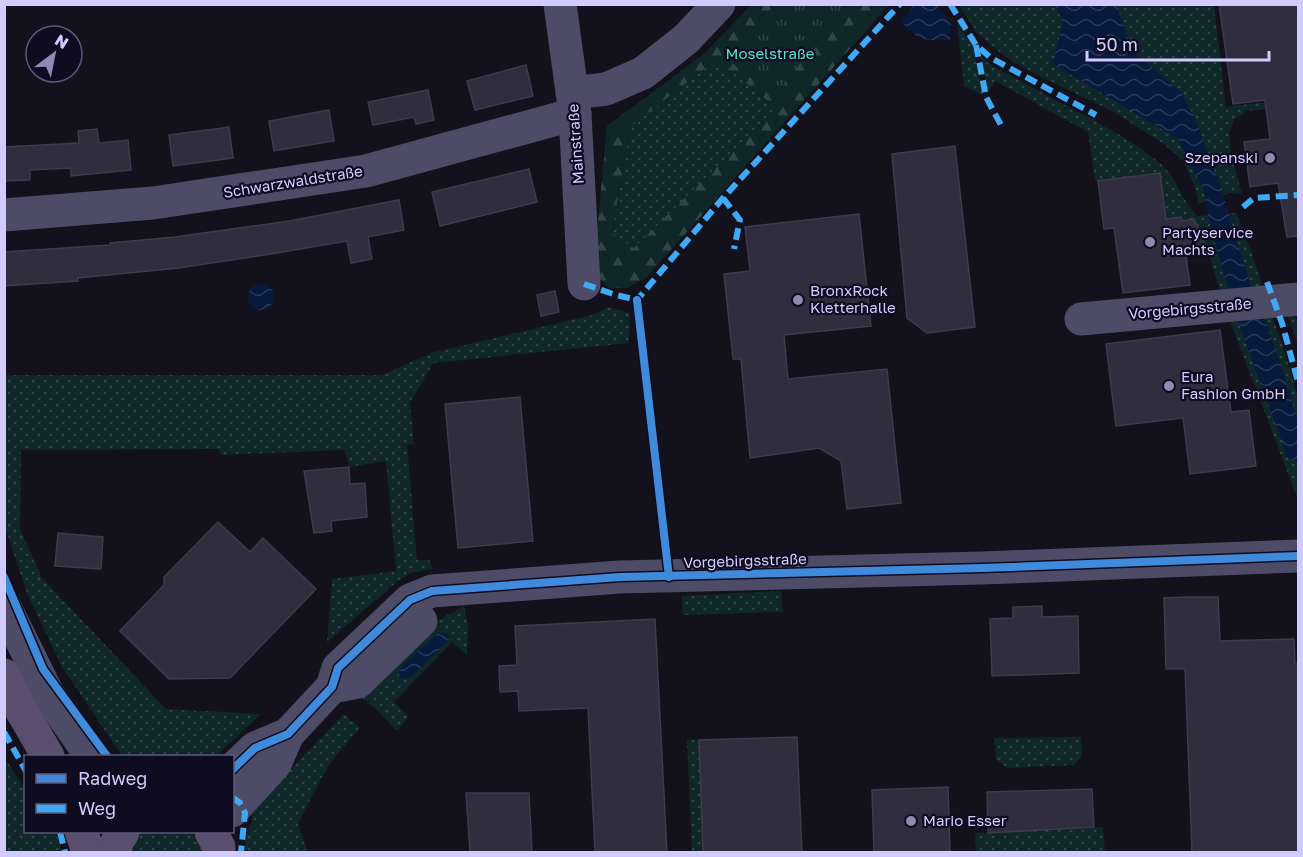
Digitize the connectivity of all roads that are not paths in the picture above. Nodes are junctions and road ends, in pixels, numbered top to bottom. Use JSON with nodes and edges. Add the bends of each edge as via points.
{"nodes":[{"id":1,"x":560,"y":4,"type":"edge"},
{"id":2,"x":719,"y":4,"type":"edge"},
{"id":3,"x":574,"y":104,"type":"junction"},
{"id":4,"x":4,"y":215,"type":"edge"},
{"id":5,"x":584,"y":284,"type":"dead end"},
{"id":6,"x":1299,"y":299,"type":"edge"},
{"id":7,"x":1081,"y":319,"type":"dead end"},
{"id":8,"x":1299,"y":556,"type":"edge"},
{"id":9,"x":4,"y":605,"type":"edge"},
{"id":10,"x":4,"y":675,"type":"edge"},
{"id":11,"x":288,"y":734,"type":"junction"},
{"id":12,"x":47,"y":755,"type":"edge"},
{"id":13,"x":90,"y":755,"type":"edge"},
{"id":14,"x":234,"y":768,"type":"edge"},
{"id":15,"x":234,"y":814,"type":"edge"},
{"id":16,"x":82,"y":833,"type":"edge"},
{"id":17,"x":110,"y":842,"type":"edge"}],
"edges":[{"from":1,"to":3,"type":"street","name":"Mainstraße"},
{"from":2,"to":3,"type":"street","via":[[687,39],[643,73]]},
{"from":3,"to":4,"type":"street","name":"Schwarzwaldstraße","via":[[366,171],[153,203]]},
{"from":3,"to":5,"type":"street","name":"Mainstraße"},
{"from":6,"to":7,"type":"street","name":"Vorgebirgsstraße"},
{"from":8,"to":11,"type":"street","name":"Vorgebirgsstraße","via":[[620,577],[432,591],[410,600],[338,668],[332,687]]},
{"from":9,"to":13,"type":"street","via":[[48,694]]},
{"from":10,"to":12,"type":"main road"},
{"from":11,"to":14,"type":"street","name":"Vorgebirgsstraße","via":[[255,748]]},
{"from":11,"to":15,"type":"street","name":"Vorgebirgsstraße","via":[[275,764]]},
{"from":16,"to":17,"type":"main road","via":[[85,842]]}]}
